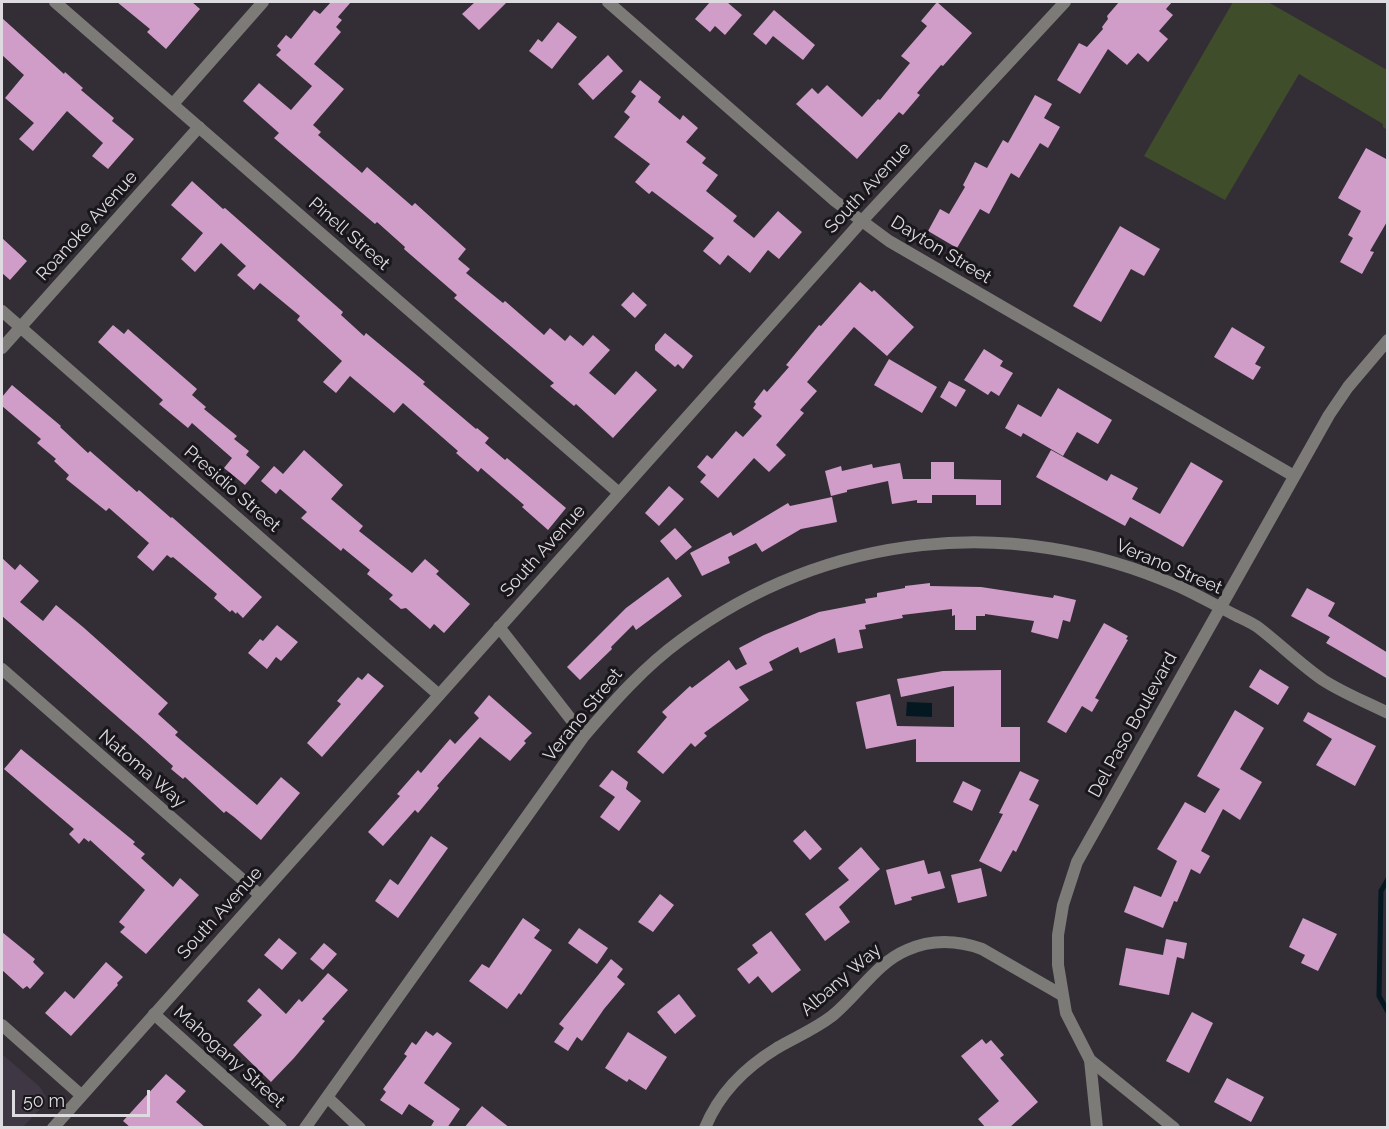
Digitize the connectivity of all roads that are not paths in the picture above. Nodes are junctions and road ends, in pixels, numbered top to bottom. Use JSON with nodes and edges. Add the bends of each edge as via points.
{"nodes":[{"id":1,"x":55,"y":2,"type":"edge"},
{"id":2,"x":263,"y":2,"type":"edge"},
{"id":3,"x":608,"y":2,"type":"edge"},
{"id":4,"x":1065,"y":2,"type":"edge"},
{"id":5,"x":173,"y":104,"type":"junction"},
{"id":6,"x":199,"y":127,"type":"junction"},
{"id":7,"x":861,"y":222,"type":"junction"},
{"id":8,"x":2,"y":311,"type":"edge"},
{"id":9,"x":20,"y":328,"type":"junction"},
{"id":10,"x":1388,"y":340,"type":"edge"},
{"id":11,"x":2,"y":348,"type":"edge"},
{"id":12,"x":1294,"y":476,"type":"junction"},
{"id":13,"x":619,"y":493,"type":"junction"},
{"id":14,"x":1220,"y":607,"type":"junction"},
{"id":15,"x":499,"y":627,"type":"junction"},
{"id":16,"x":2,"y":669,"type":"edge"},
{"id":17,"x":439,"y":694,"type":"junction"},
{"id":18,"x":1388,"y":713,"type":"edge"},
{"id":19,"x":584,"y":736,"type":"junction"},
{"id":20,"x":260,"y":895,"type":"junction"},
{"id":21,"x":1062,"y":995,"type":"junction"},
{"id":22,"x":154,"y":1014,"type":"junction"},
{"id":23,"x":2,"y":1025,"type":"edge"},
{"id":24,"x":1090,"y":1060,"type":"junction"},
{"id":25,"x":81,"y":1095,"type":"junction"},
{"id":26,"x":327,"y":1097,"type":"junction"},
{"id":27,"x":53,"y":1128,"type":"edge"},
{"id":28,"x":281,"y":1128,"type":"edge"},
{"id":29,"x":305,"y":1128,"type":"edge"},
{"id":30,"x":360,"y":1128,"type":"edge"},
{"id":31,"x":705,"y":1128,"type":"edge"},
{"id":32,"x":1097,"y":1128,"type":"edge"},
{"id":33,"x":1174,"y":1128,"type":"edge"}],
"edges":[{"from":1,"to":5,"type":"street","name":"Pinell Street"},
{"from":2,"to":5,"type":"street"},
{"from":3,"to":7,"type":"street","name":"Dayton Street"},
{"from":4,"to":7,"type":"street","name":"South Avenue"},
{"from":5,"to":6,"type":"street","name":"Pinell Street"},
{"from":6,"to":9,"type":"street","name":"Roanoke Avenue"},
{"from":6,"to":13,"type":"street","name":"Pinell Street"},
{"from":7,"to":12,"type":"street","name":"Dayton Street"},
{"from":7,"to":13,"type":"street","name":"South Avenue"},
{"from":8,"to":9,"type":"street","name":"Presidio Street"},
{"from":9,"to":11,"type":"street","name":"Roanoke Avenue"},
{"from":9,"to":17,"type":"street","name":"Presidio Street"},
{"from":10,"to":12,"type":"street","name":"Del Paso Boulevard","via":[[1348,387]]},
{"from":12,"to":14,"type":"street","name":"Del Paso Boulevard"},
{"from":13,"to":15,"type":"street","name":"South Avenue"},
{"from":14,"to":18,"type":"street","name":"Verano Street","via":[[1258,627],[1323,680]]},
{"from":14,"to":19,"type":"street","name":"Verano Street","via":[[1132,567],[1049,547],[947,542],[847,558],[798,574],[707,621],[640,674]]},
{"from":14,"to":21,"type":"street","name":"Del Paso Boulevard","via":[[1074,869],[1062,905],[1058,935]]},
{"from":15,"to":17,"type":"street","name":"South Avenue"},
{"from":15,"to":19,"type":"street"},
{"from":16,"to":20,"type":"street","name":"Natoma Way"},
{"from":17,"to":20,"type":"street","name":"South Avenue"},
{"from":19,"to":26,"type":"street","name":"Verano Street"},
{"from":20,"to":22,"type":"street","name":"South Avenue"},
{"from":21,"to":24,"type":"street","name":"Del Paso Boulevard","via":[[1066,1013]]},
{"from":21,"to":31,"type":"street","name":"Albany Way","via":[[982,949],[944,941],[917,945],[883,965],[831,1017],[755,1062],[724,1093]]},
{"from":22,"to":25,"type":"street","name":"South Avenue"},
{"from":22,"to":28,"type":"street","name":"Mahogany Street"},
{"from":23,"to":25,"type":"street"},
{"from":24,"to":32,"type":"street"},
{"from":24,"to":33,"type":"street","name":"Del Paso Boulevard"},
{"from":25,"to":27,"type":"street","name":"South Avenue"},
{"from":26,"to":29,"type":"street","name":"Verano Street"},
{"from":26,"to":30,"type":"street"}]}
